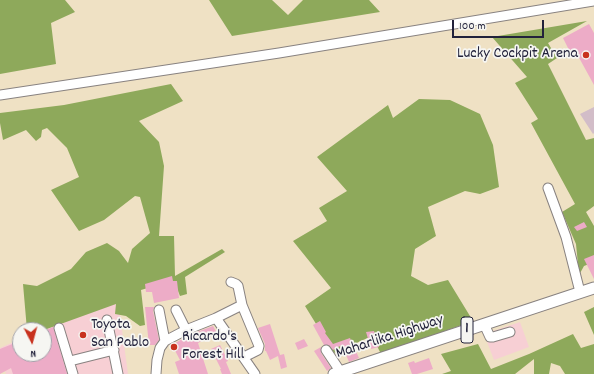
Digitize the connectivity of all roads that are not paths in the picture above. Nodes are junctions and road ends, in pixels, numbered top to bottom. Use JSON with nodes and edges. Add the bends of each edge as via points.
{"nodes":[{"id":1,"x":594,"y":1,"type":"edge"},
{"id":2,"x":0,"y":95,"type":"edge"},
{"id":3,"x":548,"y":188,"type":"dead end"},
{"id":4,"x":231,"y":282,"type":"dead end"},
{"id":5,"x":594,"y":288,"type":"edge"},
{"id":6,"x":580,"y":292,"type":"junction"},
{"id":7,"x":242,"y":305,"type":"junction"},
{"id":8,"x":159,"y":310,"type":"dead end"},
{"id":9,"x":176,"y":310,"type":"dead end"},
{"id":10,"x":216,"y":318,"type":"junction"},
{"id":11,"x":107,"y":320,"type":"dead end"},
{"id":12,"x":484,"y":324,"type":"junction"},
{"id":13,"x":59,"y":328,"type":"dead end"},
{"id":14,"x":186,"y":330,"type":"junction"},
{"id":15,"x":510,"y":332,"type":"dead end"},
{"id":16,"x":165,"y":341,"type":"junction"},
{"id":17,"x":114,"y":350,"type":"junction"},
{"id":18,"x":326,"y":350,"type":"dead end"},
{"id":19,"x":244,"y":357,"type":"junction"},
{"id":20,"x":70,"y":361,"type":"junction"},
{"id":21,"x":339,"y":373,"type":"edge"},
{"id":22,"x":73,"y":374,"type":"edge"},
{"id":23,"x":118,"y":374,"type":"edge"},
{"id":24,"x":156,"y":374,"type":"edge"},
{"id":25,"x":255,"y":374,"type":"edge"}],
"edges":[{"from":1,"to":2,"type":"street","via":[[279,53]]},
{"from":3,"to":6,"type":"street","via":[[566,237]]},
{"from":4,"to":7,"type":"street","via":[[238,286]]},
{"from":5,"to":6,"type":"main road","name":"Maharlika Highway","number":"1"},
{"from":6,"to":12,"type":"main road","name":"Maharlika Highway","number":"1"},
{"from":7,"to":10,"type":"street"},
{"from":7,"to":19,"type":"street","via":[[259,348]]},
{"from":8,"to":16,"type":"street"},
{"from":9,"to":14,"type":"street"},
{"from":10,"to":14,"type":"street"},
{"from":10,"to":19,"type":"street"},
{"from":11,"to":17,"type":"street"},
{"from":12,"to":15,"type":"street","via":[[490,337]]},
{"from":12,"to":21,"type":"main road","name":"Maharlika Highway","number":"1"},
{"from":13,"to":20,"type":"street"},
{"from":14,"to":16,"type":"street"},
{"from":16,"to":24,"type":"street","via":[[160,348]]},
{"from":17,"to":20,"type":"street"},
{"from":17,"to":23,"type":"street"},
{"from":18,"to":21,"type":"street"},
{"from":19,"to":25,"type":"street"},
{"from":20,"to":22,"type":"street"}]}
